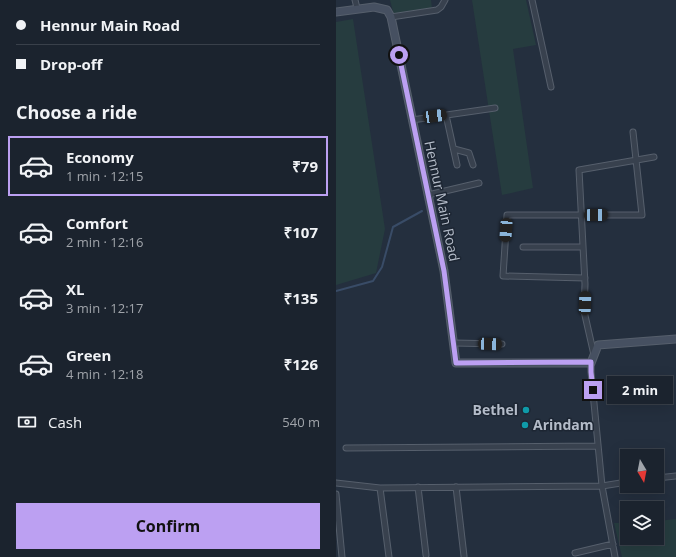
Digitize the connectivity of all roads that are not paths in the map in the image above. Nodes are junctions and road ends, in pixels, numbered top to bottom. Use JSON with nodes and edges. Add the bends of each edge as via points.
{"nodes":[{"id":1,"x":356,"y":0,"type":"edge"},
{"id":2,"x":445,"y":0,"type":"edge"},
{"id":3,"x":532,"y":0,"type":"edge"},
{"id":4,"x":374,"y":3,"type":"edge"},
{"id":5,"x":357,"y":8,"type":"junction"},
{"id":6,"x":336,"y":12,"type":"edge"},
{"id":7,"x":391,"y":17,"type":"junction"},
{"id":8,"x":552,"y":87,"type":"dead end"},
{"id":9,"x":495,"y":108,"type":"dead end"},
{"id":10,"x":446,"y":115,"type":"junction"},
{"id":11,"x":412,"y":120,"type":"junction"},
{"id":12,"x":633,"y":132,"type":"dead end"},
{"id":13,"x":454,"y":149,"type":"junction"},
{"id":14,"x":654,"y":157,"type":"dead end"},
{"id":15,"x":637,"y":160,"type":"junction"},
{"id":16,"x":457,"y":165,"type":"dead end"},
{"id":17,"x":473,"y":165,"type":"dead end"},
{"id":18,"x":479,"y":183,"type":"dead end"},
{"id":19,"x":428,"y":195,"type":"junction"},
{"id":20,"x":581,"y":216,"type":"junction"},
{"id":21,"x":523,"y":246,"type":"dead end"},
{"id":22,"x":583,"y":247,"type":"junction"},
{"id":23,"x":585,"y":278,"type":"junction"},
{"id":24,"x":676,"y":339,"type":"edge"},
{"id":25,"x":454,"y":343,"type":"junction"},
{"id":26,"x":502,"y":344,"type":"dead end"},
{"id":27,"x":593,"y":359,"type":"junction"},
{"id":28,"x":598,"y":446,"type":"junction"},
{"id":29,"x":346,"y":448,"type":"dead end"},
{"id":30,"x":676,"y":476,"type":"edge"},
{"id":31,"x":664,"y":477,"type":"edge"},
{"id":32,"x":336,"y":483,"type":"edge"},
{"id":33,"x":620,"y":483,"type":"edge"},
{"id":34,"x":602,"y":486,"type":"junction"},
{"id":35,"x":456,"y":487,"type":"junction"},
{"id":36,"x":380,"y":488,"type":"junction"},
{"id":37,"x":418,"y":488,"type":"junction"},
{"id":38,"x":336,"y":494,"type":"edge"},
{"id":39,"x":613,"y":544,"type":"junction"},
{"id":40,"x":575,"y":553,"type":"dead end"},
{"id":41,"x":426,"y":555,"type":"dead end"},
{"id":42,"x":464,"y":556,"type":"dead end"},
{"id":43,"x":342,"y":557,"type":"edge"},
{"id":44,"x":389,"y":557,"type":"edge"},
{"id":45,"x":615,"y":557,"type":"edge"}],
"edges":[{"from":1,"to":5,"type":"street"},
{"from":2,"to":7,"type":"street","via":[[437,10]]},
{"from":3,"to":8,"type":"street"},
{"from":4,"to":5,"type":"main road"},
{"from":4,"to":7,"type":"main road","via":[[387,10]]},
{"from":5,"to":6,"type":"main road"},
{"from":7,"to":11,"type":"main road","name":"Hennur Main Road"},
{"from":9,"to":10,"type":"street"},
{"from":10,"to":11,"type":"street"},
{"from":10,"to":13,"type":"street"},
{"from":11,"to":19,"type":"main road","name":"Hennur Main Road"},
{"from":12,"to":15,"type":"street"},
{"from":13,"to":16,"type":"street"},
{"from":13,"to":17,"type":"street","via":[[470,153]]},
{"from":14,"to":15,"type":"street"},
{"from":15,"to":20,"type":"street","via":[[580,170]]},
{"from":15,"to":20,"type":"street","via":[[642,215]]},
{"from":18,"to":19,"type":"street"},
{"from":19,"to":25,"type":"main road","name":"Hennur Main Road","via":[[444,271]]},
{"from":20,"to":22,"type":"street"},
{"from":20,"to":23,"type":"street","via":[[507,215],[503,276]]},
{"from":21,"to":22,"type":"street"},
{"from":22,"to":23,"type":"street"},
{"from":23,"to":27,"type":"street","via":[[584,311]]},
{"from":24,"to":27,"type":"main road","via":[[598,345]]},
{"from":25,"to":26,"type":"street"},
{"from":25,"to":27,"type":"main road","name":"Hennur Main Road","via":[[456,363]]},
{"from":27,"to":28,"type":"street","via":[[591,372]]},
{"from":28,"to":29,"type":"street"},
{"from":28,"to":34,"type":"street"},
{"from":30,"to":31,"type":"street"},
{"from":32,"to":36,"type":"street"},
{"from":33,"to":34,"type":"street"},
{"from":34,"to":35,"type":"street"},
{"from":34,"to":39,"type":"street"},
{"from":35,"to":37,"type":"street"},
{"from":35,"to":42,"type":"street"},
{"from":36,"to":37,"type":"street"},
{"from":36,"to":44,"type":"street"},
{"from":37,"to":41,"type":"street"},
{"from":38,"to":43,"type":"street"},
{"from":39,"to":40,"type":"street"},
{"from":39,"to":45,"type":"street"}]}
